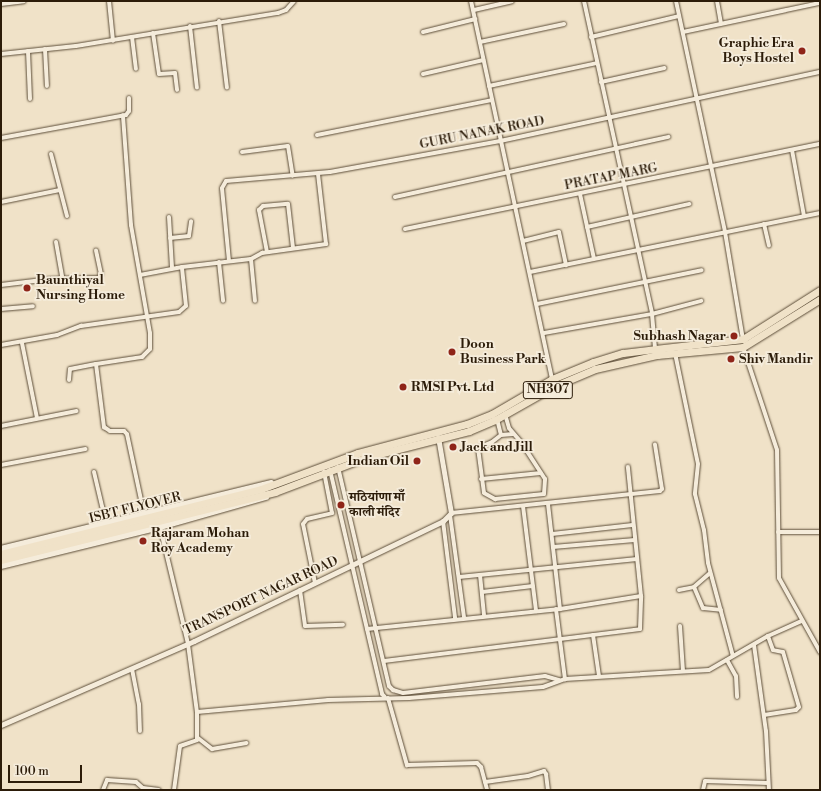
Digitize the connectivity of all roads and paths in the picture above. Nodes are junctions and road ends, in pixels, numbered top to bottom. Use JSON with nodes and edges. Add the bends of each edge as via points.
{"nodes":[{"id":1,"x":24,"y":1,"type":"edge"},
{"id":2,"x":109,"y":1,"type":"edge"},
{"id":3,"x":294,"y":1,"type":"edge"},
{"id":4,"x":471,"y":1,"type":"edge"},
{"id":5,"x":512,"y":1,"type":"edge"},
{"id":6,"x":584,"y":1,"type":"edge"},
{"id":7,"x":676,"y":1,"type":"edge"},
{"id":8,"x":717,"y":1,"type":"edge"},
{"id":9,"x":820,"y":3,"type":"edge"},
{"id":10,"x":1,"y":4,"type":"edge"},
{"id":11,"x":474,"y":10,"type":"junction"},
{"id":12,"x":679,"y":16,"type":"junction"},
{"id":13,"x":475,"y":19,"type":"junction"},
{"id":14,"x":219,"y":21,"type":"junction"},
{"id":15,"x":564,"y":24,"type":"dead end"},
{"id":16,"x":721,"y":24,"type":"junction"},
{"id":17,"x":190,"y":26,"type":"junction"},
{"id":18,"x":423,"y":32,"type":"dead end"},
{"id":19,"x":683,"y":32,"type":"junction"},
{"id":20,"x":153,"y":33,"type":"junction"},
{"id":21,"x":591,"y":36,"type":"junction"},
{"id":22,"x":132,"y":37,"type":"junction"},
{"id":23,"x":113,"y":41,"type":"junction"},
{"id":24,"x":480,"y":42,"type":"junction"},
{"id":25,"x":45,"y":49,"type":"junction"},
{"id":26,"x":28,"y":51,"type":"junction"},
{"id":27,"x":1,"y":54,"type":"edge"},
{"id":28,"x":483,"y":60,"type":"junction"},
{"id":29,"x":597,"y":63,"type":"junction"},
{"id":30,"x":664,"y":68,"type":"dead end"},
{"id":31,"x":136,"y":69,"type":"dead end"},
{"id":32,"x":820,"y":72,"type":"edge"},
{"id":33,"x":422,"y":74,"type":"dead end"},
{"id":34,"x":601,"y":82,"type":"junction"},
{"id":35,"x":47,"y":86,"type":"dead end"},
{"id":36,"x":489,"y":86,"type":"junction"},
{"id":37,"x":197,"y":88,"type":"dead end"},
{"id":38,"x":227,"y":88,"type":"dead end"},
{"id":39,"x":177,"y":90,"type":"dead end"},
{"id":40,"x":129,"y":98,"type":"dead end"},
{"id":41,"x":30,"y":99,"type":"dead end"},
{"id":42,"x":697,"y":99,"type":"junction"},
{"id":43,"x":492,"y":100,"type":"junction"},
{"id":44,"x":123,"y":115,"type":"junction"},
{"id":45,"x":609,"y":118,"type":"junction"},
{"id":46,"x":317,"y":135,"type":"dead end"},
{"id":47,"x":668,"y":137,"type":"dead end"},
{"id":48,"x":1,"y":138,"type":"edge"},
{"id":49,"x":500,"y":141,"type":"junction"},
{"id":50,"x":820,"y":144,"type":"edge"},
{"id":51,"x":616,"y":150,"type":"junction"},
{"id":52,"x":792,"y":150,"type":"junction"},
{"id":53,"x":242,"y":152,"type":"dead end"},
{"id":54,"x":51,"y":154,"type":"dead end"},
{"id":55,"x":710,"y":168,"type":"junction"},
{"id":56,"x":318,"y":174,"type":"junction"},
{"id":57,"x":508,"y":174,"type":"junction"},
{"id":58,"x":293,"y":176,"type":"junction"},
{"id":59,"x":624,"y":185,"type":"junction"},
{"id":60,"x":60,"y":190,"type":"junction"},
{"id":61,"x":580,"y":194,"type":"junction"},
{"id":62,"x":395,"y":197,"type":"dead end"},
{"id":63,"x":1,"y":202,"type":"edge"},
{"id":64,"x":689,"y":204,"type":"dead end"},
{"id":65,"x":515,"y":206,"type":"junction"},
{"id":66,"x":820,"y":213,"type":"edge"},
{"id":67,"x":67,"y":216,"type":"dead end"},
{"id":68,"x":804,"y":216,"type":"junction"},
{"id":69,"x":169,"y":217,"type":"dead end"},
{"id":70,"x":630,"y":217,"type":"junction"},
{"id":71,"x":191,"y":221,"type":"dead end"},
{"id":72,"x":764,"y":224,"type":"junction"},
{"id":73,"x":587,"y":227,"type":"junction"},
{"id":74,"x":405,"y":229,"type":"dead end"},
{"id":75,"x":725,"y":232,"type":"junction"},
{"id":76,"x":170,"y":238,"type":"junction"},
{"id":77,"x":523,"y":240,"type":"junction"},
{"id":78,"x":56,"y":242,"type":"dead end"},
{"id":79,"x":769,"y":245,"type":"dead end"},
{"id":80,"x":293,"y":248,"type":"junction"},
{"id":81,"x":96,"y":250,"type":"dead end"},
{"id":82,"x":638,"y":250,"type":"junction"},
{"id":83,"x":267,"y":252,"type":"junction"},
{"id":84,"x":251,"y":259,"type":"junction"},
{"id":85,"x":594,"y":259,"type":"junction"},
{"id":86,"x":229,"y":261,"type":"junction"},
{"id":87,"x":219,"y":262,"type":"junction"},
{"id":88,"x":566,"y":265,"type":"junction"},
{"id":89,"x":182,"y":267,"type":"junction"},
{"id":90,"x":172,"y":268,"type":"junction"},
{"id":91,"x":702,"y":270,"type":"dead end"},
{"id":92,"x":530,"y":272,"type":"junction"},
{"id":93,"x":140,"y":275,"type":"junction"},
{"id":94,"x":63,"y":280,"type":"junction"},
{"id":95,"x":644,"y":282,"type":"junction"},
{"id":96,"x":1,"y":285,"type":"edge"},
{"id":97,"x":820,"y":290,"type":"edge"},
{"id":98,"x":820,"y":299,"type":"edge"},
{"id":99,"x":223,"y":301,"type":"dead end"},
{"id":100,"x":255,"y":301,"type":"dead end"},
{"id":101,"x":701,"y":301,"type":"dead end"},
{"id":102,"x":537,"y":304,"type":"junction"},
{"id":103,"x":33,"y":306,"type":"dead end"},
{"id":104,"x":1,"y":309,"type":"edge"},
{"id":105,"x":652,"y":314,"type":"junction"},
{"id":106,"x":145,"y":316,"type":"junction"},
{"id":107,"x":544,"y":333,"type":"junction"},
{"id":108,"x":743,"y":339,"type":"junction"},
{"id":109,"x":22,"y":343,"type":"junction"},
{"id":110,"x":1,"y":345,"type":"edge"},
{"id":111,"x":743,"y":347,"type":"junction"},
{"id":112,"x":656,"y":349,"type":"junction"},
{"id":113,"x":675,"y":354,"type":"junction"},
{"id":114,"x":96,"y":364,"type":"junction"},
{"id":115,"x":552,"y":379,"type":"junction"},
{"id":116,"x":69,"y":380,"type":"dead end"},
{"id":117,"x":77,"y":411,"type":"dead end"},
{"id":118,"x":505,"y":414,"type":"junction"},
{"id":119,"x":37,"y":418,"type":"junction"},
{"id":120,"x":497,"y":419,"type":"junction"},
{"id":121,"x":1,"y":426,"type":"edge"},
{"id":122,"x":513,"y":434,"type":"junction"},
{"id":123,"x":437,"y":435,"type":"junction"},
{"id":124,"x":501,"y":435,"type":"junction"},
{"id":125,"x":655,"y":445,"type":"dead end"},
{"id":126,"x":86,"y":449,"type":"dead end"},
{"id":127,"x":1,"y":464,"type":"edge"},
{"id":128,"x":338,"y":467,"type":"junction"},
{"id":129,"x":628,"y":467,"type":"dead end"},
{"id":130,"x":327,"y":471,"type":"junction"},
{"id":131,"x":94,"y":472,"type":"dead end"},
{"id":132,"x":541,"y":473,"type":"junction"},
{"id":133,"x":481,"y":480,"type":"junction"},
{"id":134,"x":274,"y":483,"type":"junction"},
{"id":135,"x":262,"y":492,"type":"junction"},
{"id":136,"x":275,"y":492,"type":"junction"},
{"id":137,"x":630,"y":493,"type":"junction"},
{"id":138,"x":548,"y":504,"type":"junction"},
{"id":139,"x":523,"y":506,"type":"junction"},
{"id":140,"x":340,"y":512,"type":"junction"},
{"id":141,"x":332,"y":513,"type":"junction"},
{"id":142,"x":144,"y":514,"type":"junction"},
{"id":143,"x":450,"y":514,"type":"junction"},
{"id":144,"x":443,"y":521,"type":"junction"},
{"id":145,"x":106,"y":523,"type":"junction"},
{"id":146,"x":633,"y":525,"type":"junction"},
{"id":147,"x":160,"y":527,"type":"junction"},
{"id":148,"x":778,"y":532,"type":"junction"},
{"id":149,"x":820,"y":532,"type":"edge"},
{"id":150,"x":552,"y":534,"type":"junction"},
{"id":151,"x":635,"y":540,"type":"junction"},
{"id":152,"x":554,"y":547,"type":"junction"},
{"id":153,"x":1,"y":549,"type":"edge"},
{"id":154,"x":1,"y":554,"type":"edge"},
{"id":155,"x":637,"y":559,"type":"junction"},
{"id":156,"x":1,"y":560,"type":"edge"},
{"id":157,"x":360,"y":561,"type":"junction"},
{"id":158,"x":353,"y":565,"type":"junction"},
{"id":159,"x":1,"y":566,"type":"edge"},
{"id":160,"x":554,"y":567,"type":"junction"},
{"id":161,"x":531,"y":569,"type":"junction"},
{"id":162,"x":710,"y":573,"type":"junction"},
{"id":163,"x":480,"y":575,"type":"junction"},
{"id":164,"x":459,"y":577,"type":"junction"},
{"id":165,"x":315,"y":583,"type":"junction"},
{"id":166,"x":533,"y":586,"type":"junction"},
{"id":167,"x":694,"y":587,"type":"junction"},
{"id":168,"x":300,"y":590,"type":"junction"},
{"id":169,"x":679,"y":590,"type":"dead end"},
{"id":170,"x":482,"y":592,"type":"junction"},
{"id":171,"x":641,"y":596,"type":"junction"},
{"id":172,"x":558,"y":609,"type":"junction"},
{"id":173,"x":721,"y":610,"type":"junction"},
{"id":174,"x":536,"y":611,"type":"junction"},
{"id":175,"x":484,"y":615,"type":"junction"},
{"id":176,"x":464,"y":617,"type":"junction"},
{"id":177,"x":455,"y":618,"type":"junction"},
{"id":178,"x":802,"y":621,"type":"junction"},
{"id":179,"x":343,"y":625,"type":"dead end"},
{"id":180,"x":680,"y":626,"type":"dead end"},
{"id":181,"x":368,"y":629,"type":"junction"},
{"id":182,"x":376,"y":629,"type":"junction"},
{"id":183,"x":593,"y":635,"type":"junction"},
{"id":184,"x":768,"y":636,"type":"junction"},
{"id":185,"x":560,"y":640,"type":"junction"},
{"id":186,"x":188,"y":644,"type":"junction"},
{"id":187,"x":754,"y":645,"type":"junction"},
{"id":188,"x":820,"y":652,"type":"edge"},
{"id":189,"x":734,"y":656,"type":"junction"},
{"id":190,"x":727,"y":660,"type":"junction"},
{"id":191,"x":384,"y":661,"type":"junction"},
{"id":192,"x":132,"y":669,"type":"junction"},
{"id":193,"x":683,"y":671,"type":"junction"},
{"id":194,"x":599,"y":676,"type":"junction"},
{"id":195,"x":565,"y":679,"type":"junction"},
{"id":196,"x":559,"y":680,"type":"junction"},
{"id":197,"x":475,"y":685,"type":"junction"},
{"id":198,"x":392,"y":690,"type":"junction"},
{"id":199,"x":477,"y":691,"type":"junction"},
{"id":200,"x":737,"y":697,"type":"dead end"},
{"id":201,"x":387,"y":698,"type":"junction"},
{"id":202,"x":197,"y":712,"type":"junction"},
{"id":203,"x":764,"y":715,"type":"junction"},
{"id":204,"x":1,"y":725,"type":"edge"},
{"id":205,"x":140,"y":731,"type":"dead end"},
{"id":206,"x":198,"y":738,"type":"junction"},
{"id":207,"x":246,"y":744,"type":"dead end"},
{"id":208,"x":485,"y":782,"type":"junction"},
{"id":209,"x":768,"y":783,"type":"junction"},
{"id":210,"x":143,"y":789,"type":"edge"},
{"id":211,"x":104,"y":790,"type":"edge"},
{"id":212,"x":159,"y":790,"type":"edge"},
{"id":213,"x":174,"y":790,"type":"edge"},
{"id":214,"x":486,"y":790,"type":"edge"},
{"id":215,"x":548,"y":790,"type":"edge"},
{"id":216,"x":703,"y":790,"type":"edge"},
{"id":217,"x":768,"y":790,"type":"edge"}],
"edges":[{"from":1,"to":10,"type":"street"},
{"from":2,"to":23,"type":"street"},
{"from":3,"to":14,"type":"street","via":[[286,10],[278,13]]},
{"from":4,"to":11,"type":"street"},
{"from":5,"to":11,"type":"street"},
{"from":6,"to":21,"type":"street"},
{"from":7,"to":12,"type":"street"},
{"from":8,"to":16,"type":"street"},
{"from":9,"to":16,"type":"street"},
{"from":11,"to":13,"type":"street"},
{"from":12,"to":19,"type":"street"},
{"from":12,"to":21,"type":"street"},
{"from":13,"to":18,"type":"street"},
{"from":13,"to":24,"type":"street"},
{"from":14,"to":17,"type":"street"},
{"from":14,"to":38,"type":"street"},
{"from":15,"to":24,"type":"street"},
{"from":16,"to":19,"type":"street"},
{"from":17,"to":20,"type":"street"},
{"from":17,"to":37,"type":"street"},
{"from":19,"to":42,"type":"street"},
{"from":20,"to":22,"type":"street"},
{"from":20,"to":39,"type":"street","via":[[159,74],[176,73]]},
{"from":21,"to":29,"type":"street"},
{"from":22,"to":23,"type":"street"},
{"from":22,"to":31,"type":"street"},
{"from":23,"to":25,"type":"street"},
{"from":24,"to":28,"type":"street"},
{"from":25,"to":26,"type":"street"},
{"from":25,"to":35,"type":"street"},
{"from":26,"to":27,"type":"street"},
{"from":26,"to":41,"type":"street"},
{"from":28,"to":33,"type":"street"},
{"from":28,"to":36,"type":"street"},
{"from":29,"to":34,"type":"street"},
{"from":29,"to":36,"type":"street"},
{"from":30,"to":34,"type":"street"},
{"from":32,"to":42,"type":"street","name":"GURU NANAK ROAD"},
{"from":34,"to":45,"type":"street"},
{"from":36,"to":43,"type":"street"},
{"from":40,"to":44,"type":"street","via":[[129,111]]},
{"from":42,"to":45,"type":"street","name":"GURU NANAK ROAD"},
{"from":42,"to":55,"type":"street"},
{"from":43,"to":46,"type":"street"},
{"from":43,"to":49,"type":"street"},
{"from":44,"to":48,"type":"street"},
{"from":44,"to":93,"type":"street","via":[[131,224]]},
{"from":45,"to":49,"type":"street","name":"GURU NANAK ROAD"},
{"from":45,"to":51,"type":"street"},
{"from":47,"to":51,"type":"street"},
{"from":49,"to":56,"type":"street","name":"GURU NANAK ROAD"},
{"from":49,"to":57,"type":"street"},
{"from":50,"to":52,"type":"street","name":"PRATAP MARG"},
{"from":51,"to":57,"type":"street"},
{"from":51,"to":59,"type":"street"},
{"from":52,"to":55,"type":"street","name":"PRATAP MARG"},
{"from":52,"to":68,"type":"street"},
{"from":53,"to":58,"type":"street","via":[[288,146]]},
{"from":54,"to":60,"type":"street"},
{"from":55,"to":59,"type":"street","name":"PRATAP MARG"},
{"from":55,"to":75,"type":"street"},
{"from":56,"to":58,"type":"street","name":"GURU NANAK ROAD"},
{"from":56,"to":80,"type":"street","via":[[327,242]]},
{"from":57,"to":62,"type":"street"},
{"from":57,"to":65,"type":"street"},
{"from":58,"to":86,"type":"street","name":"GURU NANAK ROAD","via":[[224,182],[222,188]]},
{"from":59,"to":61,"type":"street","name":"PRATAP MARG"},
{"from":59,"to":70,"type":"street"},
{"from":60,"to":63,"type":"street"},
{"from":60,"to":67,"type":"street"},
{"from":61,"to":65,"type":"street","name":"PRATAP MARG"},
{"from":61,"to":73,"type":"street"},
{"from":64,"to":70,"type":"street"},
{"from":65,"to":74,"type":"street","name":"PRATAP MARG"},
{"from":65,"to":77,"type":"street"},
{"from":66,"to":68,"type":"street"},
{"from":68,"to":72,"type":"street"},
{"from":69,"to":76,"type":"street"},
{"from":70,"to":73,"type":"street"},
{"from":70,"to":82,"type":"street"},
{"from":71,"to":76,"type":"street","via":[[189,236]]},
{"from":72,"to":75,"type":"street"},
{"from":72,"to":79,"type":"street"},
{"from":73,"to":85,"type":"street"},
{"from":75,"to":82,"type":"street"},
{"from":75,"to":108,"type":"street"},
{"from":76,"to":90,"type":"street"},
{"from":77,"to":88,"type":"street","via":[[559,232]]},
{"from":77,"to":92,"type":"street"},
{"from":78,"to":94,"type":"street"},
{"from":80,"to":83,"type":"street"},
{"from":80,"to":83,"type":"street","via":[[288,204],[263,206],[259,210]]},
{"from":81,"to":94,"type":"street","via":[[100,277]]},
{"from":82,"to":85,"type":"street"},
{"from":82,"to":95,"type":"street"},
{"from":83,"to":84,"type":"street"},
{"from":84,"to":86,"type":"street"},
{"from":84,"to":100,"type":"street"},
{"from":85,"to":88,"type":"street"},
{"from":86,"to":87,"type":"street"},
{"from":87,"to":89,"type":"street"},
{"from":87,"to":99,"type":"street"},
{"from":88,"to":92,"type":"street"},
{"from":89,"to":90,"type":"street"},
{"from":89,"to":106,"type":"street","via":[[185,309]]},
{"from":90,"to":93,"type":"street"},
{"from":91,"to":95,"type":"street"},
{"from":92,"to":102,"type":"street"},
{"from":93,"to":106,"type":"street"},
{"from":94,"to":96,"type":"street"},
{"from":95,"to":102,"type":"street"},
{"from":95,"to":105,"type":"street"},
{"from":97,"to":108,"type":"highway","number":"NH307"},
{"from":98,"to":111,"type":"highway","number":"NH307"},
{"from":101,"to":105,"type":"street"},
{"from":102,"to":107,"type":"street"},
{"from":103,"to":104,"type":"street"},
{"from":105,"to":107,"type":"street"},
{"from":105,"to":112,"type":"street"},
{"from":106,"to":109,"type":"street","via":[[77,327],[57,335]]},
{"from":106,"to":114,"type":"street","via":[[150,339],[148,352],[142,357]]},
{"from":107,"to":115,"type":"street"},
{"from":108,"to":111,"type":"street"},
{"from":108,"to":112,"type":"highway","number":"NH307"},
{"from":109,"to":110,"type":"street"},
{"from":109,"to":119,"type":"street"},
{"from":111,"to":113,"type":"highway","number":"NH307"},
{"from":111,"to":148,"type":"street","via":[[777,450]]},
{"from":112,"to":115,"type":"highway","number":"NH307","via":[[623,353]]},
{"from":113,"to":118,"type":"highway","number":"NH307","via":[[625,360],[596,369],[555,386]]},
{"from":113,"to":162,"type":"street","via":[[686,396],[693,449],[698,464],[695,494],[704,530]]},
{"from":114,"to":116,"type":"street","via":[[70,369]]},
{"from":114,"to":142,"type":"street","via":[[104,427],[110,431],[124,431],[127,434]]},
{"from":115,"to":123,"type":"highway","number":"NH307","via":[[492,414]]},
{"from":117,"to":119,"type":"street"},
{"from":118,"to":120,"type":"highway","number":"NH307"},
{"from":118,"to":122,"type":"street"},
{"from":119,"to":121,"type":"street"},
{"from":120,"to":123,"type":"highway","number":"NH307","via":[[469,431]]},
{"from":120,"to":124,"type":"street"},
{"from":122,"to":124,"type":"street"},
{"from":122,"to":132,"type":"street"},
{"from":123,"to":128,"type":"highway","number":"NH307"},
{"from":123,"to":134,"type":"highway","number":"NH307","via":[[358,453]]},
{"from":123,"to":143,"type":"street"},
{"from":124,"to":133,"type":"street","via":[[478,448]]},
{"from":125,"to":137,"type":"street","via":[[662,489]]},
{"from":126,"to":127,"type":"street"},
{"from":128,"to":130,"type":"highway","number":"NH307"},
{"from":128,"to":157,"type":"street"},
{"from":129,"to":137,"type":"street"},
{"from":130,"to":136,"type":"highway","number":"NH307"},
{"from":130,"to":140,"type":"street"},
{"from":130,"to":141,"type":"street"},
{"from":131,"to":145,"type":"street"},
{"from":132,"to":133,"type":"street"},
{"from":132,"to":133,"type":"street","via":[[545,479],[544,494],[495,499],[484,494]]},
{"from":134,"to":135,"type":"highway","name":"ISBT FLYOVER","number":"NH307"},
{"from":134,"to":142,"type":"main road"},
{"from":135,"to":136,"type":"highway","name":"ISBT FLYOVER","number":"NH307"},
{"from":135,"to":154,"type":"highway","name":"ISBT FLYOVER","number":"NH307"},
{"from":135,"to":156,"type":"highway","name":"ISBT FLYOVER","number":"NH307"},
{"from":136,"to":147,"type":"main road","via":[[236,507]]},
{"from":137,"to":138,"type":"street"},
{"from":137,"to":146,"type":"street"},
{"from":138,"to":139,"type":"street"},
{"from":138,"to":150,"type":"street"},
{"from":139,"to":143,"type":"street"},
{"from":139,"to":161,"type":"street"},
{"from":140,"to":141,"type":"street"},
{"from":140,"to":158,"type":"street"},
{"from":141,"to":165,"type":"street","via":[[307,518],[303,522]]},
{"from":142,"to":145,"type":"main road"},
{"from":143,"to":144,"type":"street","name":"TRANSPORT NAGAR ROAD"},
{"from":143,"to":164,"type":"street"},
{"from":144,"to":157,"type":"street","name":"TRANSPORT NAGAR ROAD"},
{"from":144,"to":177,"type":"street"},
{"from":145,"to":153,"type":"main road"},
{"from":146,"to":150,"type":"street"},
{"from":146,"to":151,"type":"street"},
{"from":147,"to":159,"type":"main road"},
{"from":147,"to":186,"type":"street"},
{"from":148,"to":149,"type":"street"},
{"from":148,"to":178,"type":"street","via":[[779,578]]},
{"from":150,"to":152,"type":"street"},
{"from":151,"to":152,"type":"street"},
{"from":151,"to":155,"type":"street"},
{"from":152,"to":160,"type":"street"},
{"from":155,"to":160,"type":"street"},
{"from":155,"to":171,"type":"street"},
{"from":157,"to":158,"type":"street","name":"TRANSPORT NAGAR ROAD"},
{"from":157,"to":182,"type":"street"},
{"from":158,"to":165,"type":"street","name":"TRANSPORT NAGAR ROAD"},
{"from":158,"to":181,"type":"street"},
{"from":160,"to":161,"type":"street"},
{"from":160,"to":172,"type":"street"},
{"from":161,"to":163,"type":"street"},
{"from":161,"to":166,"type":"street"},
{"from":162,"to":167,"type":"street"},
{"from":162,"to":173,"type":"street"},
{"from":163,"to":164,"type":"street"},
{"from":163,"to":170,"type":"street"},
{"from":164,"to":176,"type":"street"},
{"from":165,"to":168,"type":"street","name":"TRANSPORT NAGAR ROAD"},
{"from":166,"to":170,"type":"street"},
{"from":166,"to":174,"type":"street"},
{"from":167,"to":169,"type":"street"},
{"from":167,"to":173,"type":"street","via":[[703,608]]},
{"from":168,"to":179,"type":"street","via":[[305,626]]},
{"from":168,"to":186,"type":"street","name":"TRANSPORT NAGAR ROAD"},
{"from":170,"to":175,"type":"street"},
{"from":171,"to":172,"type":"street"},
{"from":171,"to":183,"type":"street","via":[[640,629]]},
{"from":172,"to":174,"type":"street"},
{"from":172,"to":185,"type":"street"},
{"from":173,"to":189,"type":"street"},
{"from":174,"to":175,"type":"street"},
{"from":175,"to":176,"type":"street"},
{"from":176,"to":177,"type":"street"},
{"from":177,"to":182,"type":"street"},
{"from":178,"to":184,"type":"street"},
{"from":178,"to":188,"type":"street"},
{"from":180,"to":193,"type":"street"},
{"from":181,"to":182,"type":"street"},
{"from":181,"to":201,"type":"street","via":[[382,694]]},
{"from":182,"to":191,"type":"street"},
{"from":183,"to":185,"type":"street"},
{"from":183,"to":194,"type":"street"},
{"from":184,"to":187,"type":"street"},
{"from":184,"to":203,"type":"street","via":[[773,650],[783,652],[799,707],[796,710]]},
{"from":185,"to":191,"type":"street"},
{"from":185,"to":195,"type":"street"},
{"from":186,"to":192,"type":"street","name":"TRANSPORT NAGAR ROAD"},
{"from":186,"to":202,"type":"street"},
{"from":187,"to":189,"type":"street"},
{"from":187,"to":203,"type":"street"},
{"from":189,"to":190,"type":"street"},
{"from":190,"to":193,"type":"street","via":[[712,669]]},
{"from":190,"to":200,"type":"street","via":[[736,676]]},
{"from":191,"to":198,"type":"street"},
{"from":192,"to":204,"type":"street","name":"TRANSPORT NAGAR ROAD"},
{"from":192,"to":205,"type":"street","via":[[139,704]]},
{"from":193,"to":194,"type":"street"},
{"from":194,"to":195,"type":"street"},
{"from":195,"to":196,"type":"street"},
{"from":196,"to":197,"type":"street","via":[[545,676]]},
{"from":196,"to":199,"type":"street","via":[[543,686]]},
{"from":197,"to":198,"type":"street","via":[[403,693]]},
{"from":197,"to":199,"type":"street"},
{"from":198,"to":201,"type":"street"},
{"from":199,"to":201,"type":"street"},
{"from":201,"to":202,"type":"street"},
{"from":201,"to":208,"type":"street","via":[[407,765],[477,763],[481,767]]},
{"from":202,"to":206,"type":"street"},
{"from":203,"to":209,"type":"street"},
{"from":206,"to":207,"type":"street","via":[[211,749]]},
{"from":206,"to":213,"type":"street","via":[[180,746]]},
{"from":208,"to":214,"type":"street"},
{"from":208,"to":215,"type":"street","via":[[544,771]]},
{"from":209,"to":216,"type":"street","via":[[705,781]]},
{"from":209,"to":217,"type":"street"},
{"from":210,"to":211,"type":"street","via":[[136,782],[107,780]]},
{"from":210,"to":212,"type":"street"}]}
